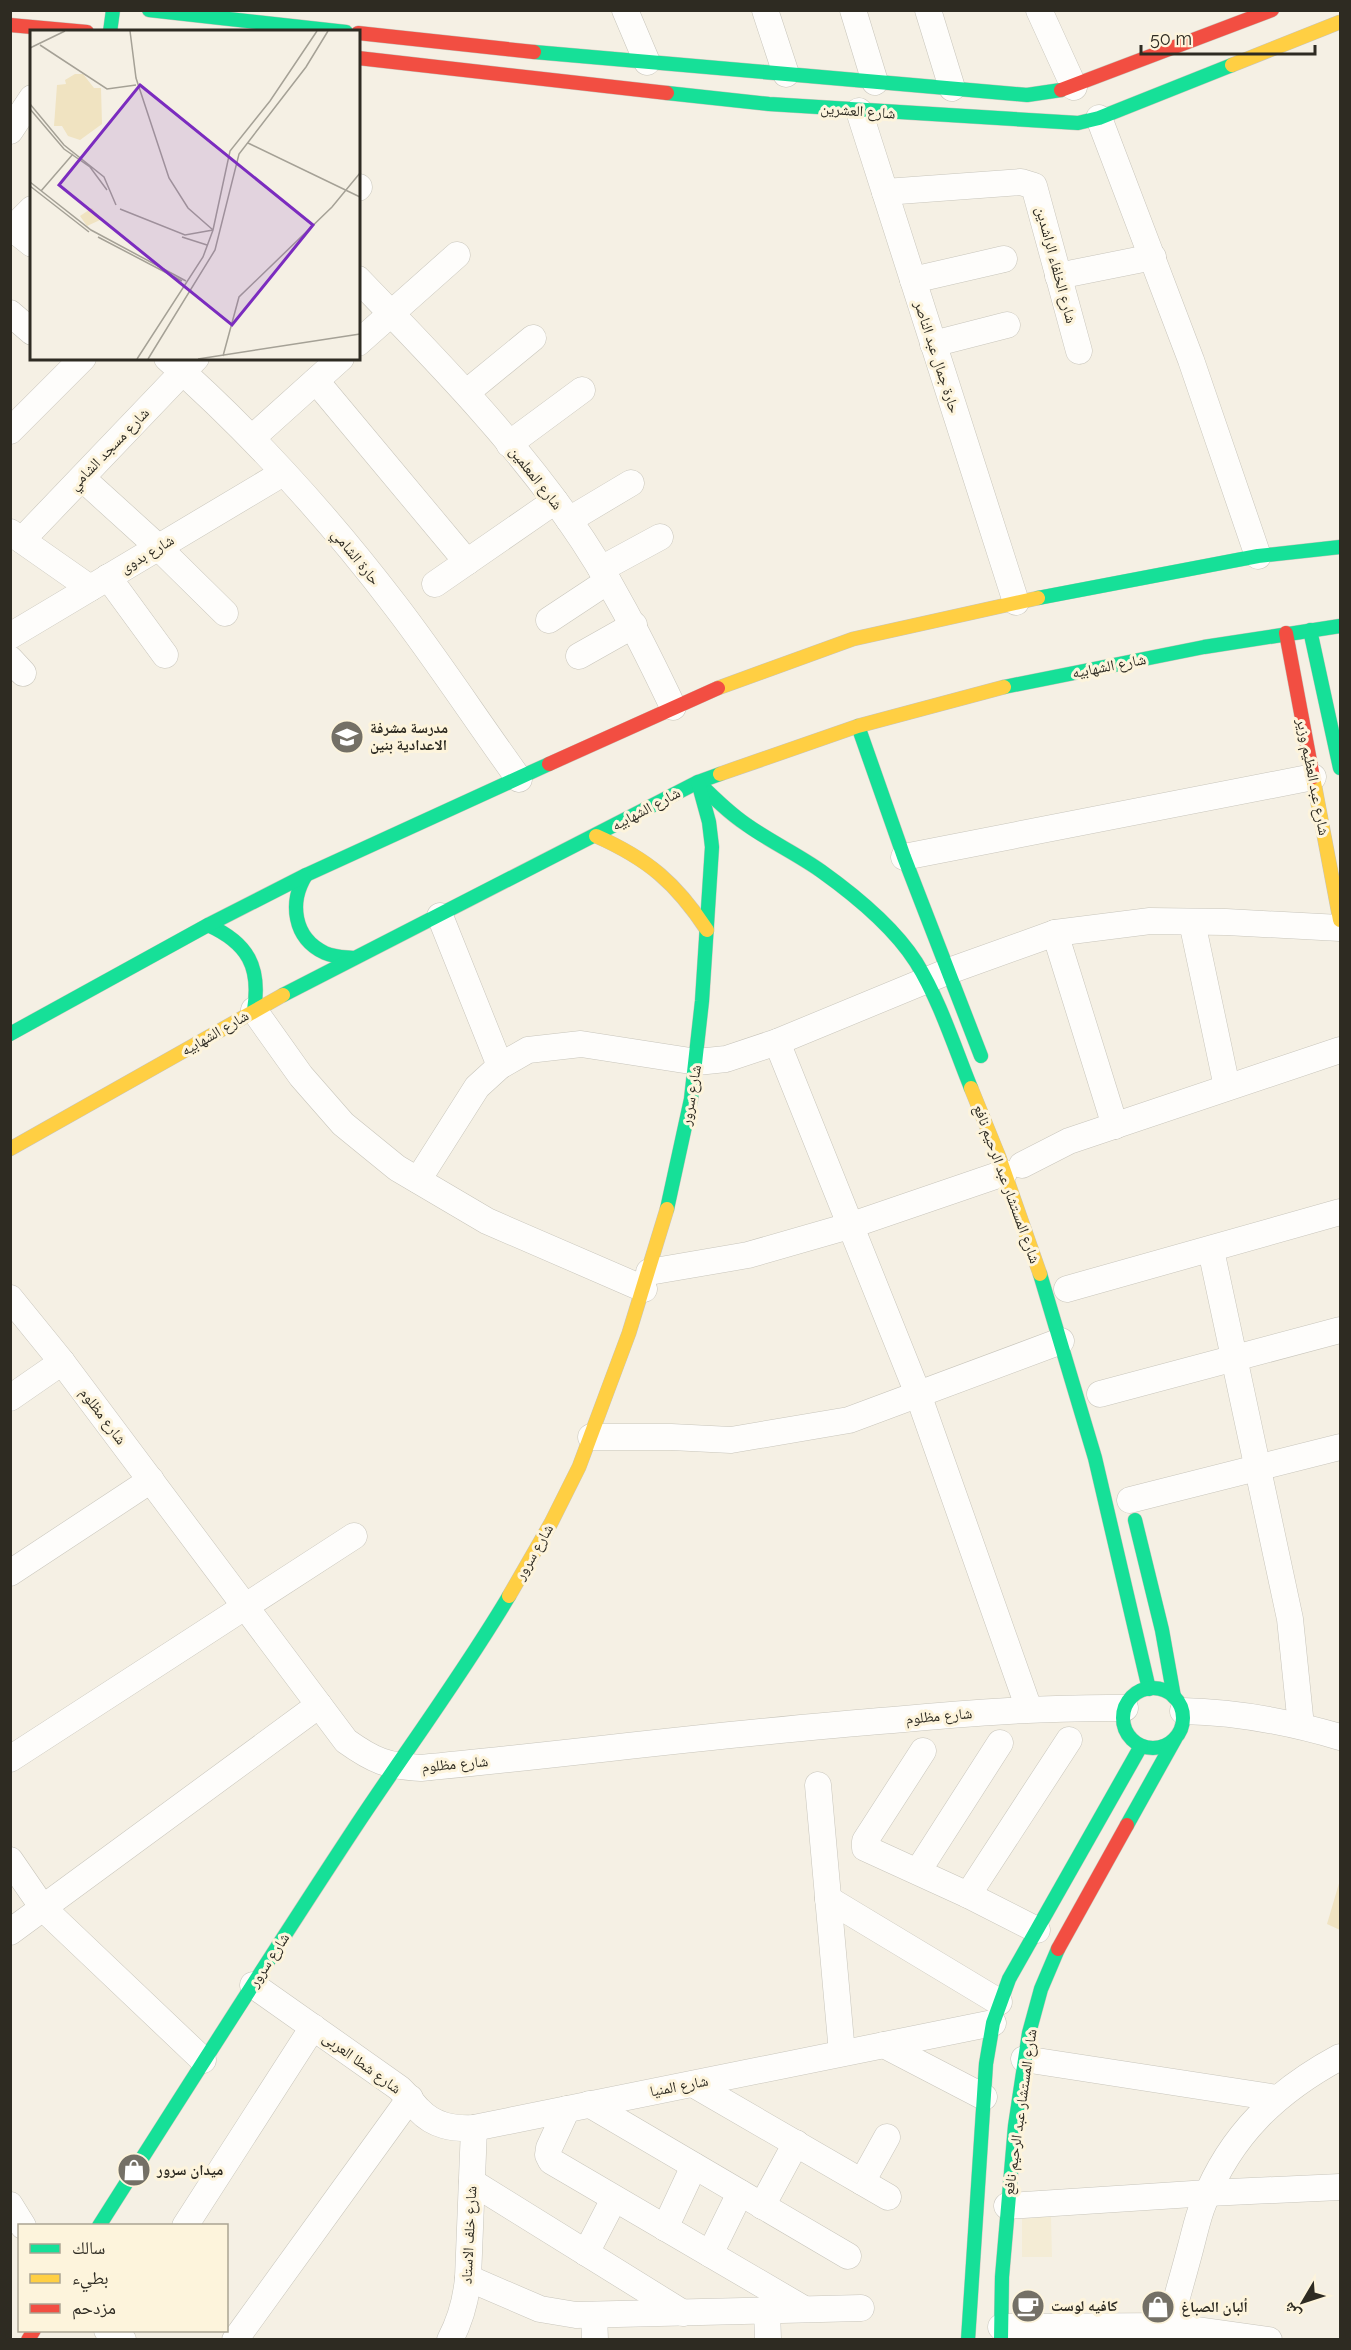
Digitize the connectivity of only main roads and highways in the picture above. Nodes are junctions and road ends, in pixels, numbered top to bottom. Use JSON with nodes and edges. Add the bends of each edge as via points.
{"nodes":[{"id":1,"x":113,"y":10,"type":"edge"},
{"id":2,"x":149,"y":10,"type":"edge"},
{"id":3,"x":1272,"y":10,"type":"edge"},
{"id":4,"x":200,"y":14,"type":"edge"},
{"id":5,"x":264,"y":17,"type":"edge"},
{"id":6,"x":1341,"y":22,"type":"edge"},
{"id":7,"x":10,"y":25,"type":"edge"},
{"id":8,"x":49,"y":30,"type":"edge"},
{"id":9,"x":110,"y":30,"type":"edge"},
{"id":10,"x":335,"y":30,"type":"edge"},
{"id":11,"x":360,"y":33,"type":"edge"},
{"id":12,"x":1207,"y":46,"type":"junction"},
{"id":13,"x":360,"y":58,"type":"edge"},
{"id":14,"x":1218,"y":71,"type":"junction"},
{"id":15,"x":1341,"y":547,"type":"edge"},
{"id":16,"x":1341,"y":626,"type":"edge"},
{"id":17,"x":1310,"y":630,"type":"junction"},
{"id":18,"x":1286,"y":633,"type":"junction"},
{"id":19,"x":858,"y":726,"type":"junction"},
{"id":20,"x":1341,"y":768,"type":"edge"},
{"id":21,"x":698,"y":782,"type":"junction"},
{"id":22,"x":596,"y":836,"type":"junction"},
{"id":23,"x":306,"y":874,"type":"junction"},
{"id":24,"x":1341,"y":920,"type":"edge"},
{"id":25,"x":208,"y":925,"type":"junction"},
{"id":26,"x":706,"y":930,"type":"junction"},
{"id":27,"x":353,"y":958,"type":"junction"},
{"id":28,"x":937,"y":976,"type":"junction"},
{"id":29,"x":255,"y":1010,"type":"junction"},
{"id":30,"x":10,"y":1034,"type":"edge"},
{"id":31,"x":986,"y":1068,"type":"dead end"},
{"id":32,"x":10,"y":1149,"type":"edge"},
{"id":33,"x":1128,"y":1495,"type":"road end"},
{"id":34,"x":1149,"y":1689,"type":"junction"},
{"id":35,"x":1179,"y":1704,"type":"junction"},
{"id":36,"x":1175,"y":1739,"type":"junction"},
{"id":37,"x":1141,"y":1746,"type":"junction"},
{"id":38,"x":1001,"y":2020,"type":"junction"},
{"id":39,"x":1030,"y":2028,"type":"junction"},
{"id":40,"x":1016,"y":2060,"type":"junction"},
{"id":41,"x":986,"y":2064,"type":"junction"},
{"id":42,"x":100,"y":2224,"type":"edge"},
{"id":43,"x":1001,"y":2333,"type":"edge"},
{"id":44,"x":968,"y":2340,"type":"edge"}],
"edges":[{"from":1,"to":9,"type":"main road"},
{"from":2,"to":4,"type":"main road"},
{"from":3,"to":12,"type":"main road","name":"شارع العشرين"},
{"from":4,"to":5,"type":"main road"},
{"from":5,"to":10,"type":"main road"},
{"from":6,"to":14,"type":"main road","name":"شارع العشرين"},
{"from":7,"to":8,"type":"main road"},
{"from":11,"to":12,"type":"main road","name":"شارع العشرين","via":[[1027,95],[1074,87]]},
{"from":12,"to":14,"type":"main road"},
{"from":13,"to":14,"type":"main road","name":"شارع العشرين","via":[[769,104],[1055,123],[1099,118]]},
{"from":15,"to":23,"type":"main road","via":[[1258,556],[1016,602],[853,639],[673,707]]},
{"from":16,"to":17,"type":"main road","name":"شارع الشهابيه"},
{"from":17,"to":18,"type":"main road","name":"شارع الشهابيه"},
{"from":17,"to":20,"type":"main road","name":"شارع عبد العظيم وزير"},
{"from":18,"to":19,"type":"main road","name":"شارع الشهابيه","via":[[984,691]]},
{"from":18,"to":24,"type":"main road","name":"شارع عبد العظيم وزير"},
{"from":19,"to":21,"type":"main road","name":"شارع الشهابيه"},
{"from":19,"to":28,"type":"main road","name":"شارع المستشار عبد الرحيم نافع","via":[[904,857]]},
{"from":21,"to":22,"type":"main road","name":"شارع الشهابيه"},
{"from":21,"to":26,"type":"main road","name":"شارع سرور","via":[[711,837]]},
{"from":21,"to":28,"type":"main road","name":"شارع المستشار عبد الرحيم نافع","via":[[745,824],[808,862],[875,914]]},
{"from":22,"to":26,"type":"main road","via":[[649,862],[691,905]]},
{"from":22,"to":27,"type":"main road","name":"شارع الشهابيه"},
{"from":23,"to":25,"type":"main road"},
{"from":23,"to":27,"type":"main road","via":[[297,893],[295,913],[302,932],[324,952]]},
{"from":25,"to":29,"type":"main road","via":[[232,937],[250,957],[258,983]]},
{"from":25,"to":30,"type":"main road"},
{"from":26,"to":42,"type":"main road","name":"شارع سرور","via":[[697,1062],[672,1195],[591,1437],[566,1495],[451,1688],[203,2060]]},
{"from":27,"to":29,"type":"main road","name":"شارع الشهابيه"},
{"from":28,"to":31,"type":"main road","name":"شارع المستشار عبد الرحيم نافع"},
{"from":28,"to":34,"type":"main road","name":"شارع المستشار عبد الرحيم نافع","via":[[986,1122],[1018,1167],[1038,1266],[1084,1413],[1122,1561]]},
{"from":29,"to":32,"type":"main road","name":"شارع الشهابيه"},
{"from":33,"to":35,"type":"main road"},
{"from":34,"to":35,"type":"main road","via":[[1160,1688]]},
{"from":34,"to":37,"type":"main road","via":[[1131,1698],[1123,1719],[1126,1730]]},
{"from":35,"to":36,"type":"main road","via":[[1181,1731]]},
{"from":36,"to":37,"type":"main road","via":[[1159,1748]]},
{"from":36,"to":39,"type":"main road","name":"شارع المستشار عبد الرحيم نافع","via":[[1059,1947]]},
{"from":37,"to":38,"type":"main road","name":"شارع المستشار عبد الرحيم نافع","via":[[1037,1930]]},
{"from":38,"to":39,"type":"main road"},
{"from":38,"to":41,"type":"main road","name":"شارع المستشار عبد الرحيم نافع"},
{"from":39,"to":40,"type":"main road","name":"شارع المستشار عبد الرحيم نافع"},
{"from":40,"to":41,"type":"main road"},
{"from":40,"to":43,"type":"main road","name":"شارع المستشار عبد الرحيم نافع"},
{"from":41,"to":44,"type":"main road","name":"شارع المستشار عبد الرحيم نافع"}]}
